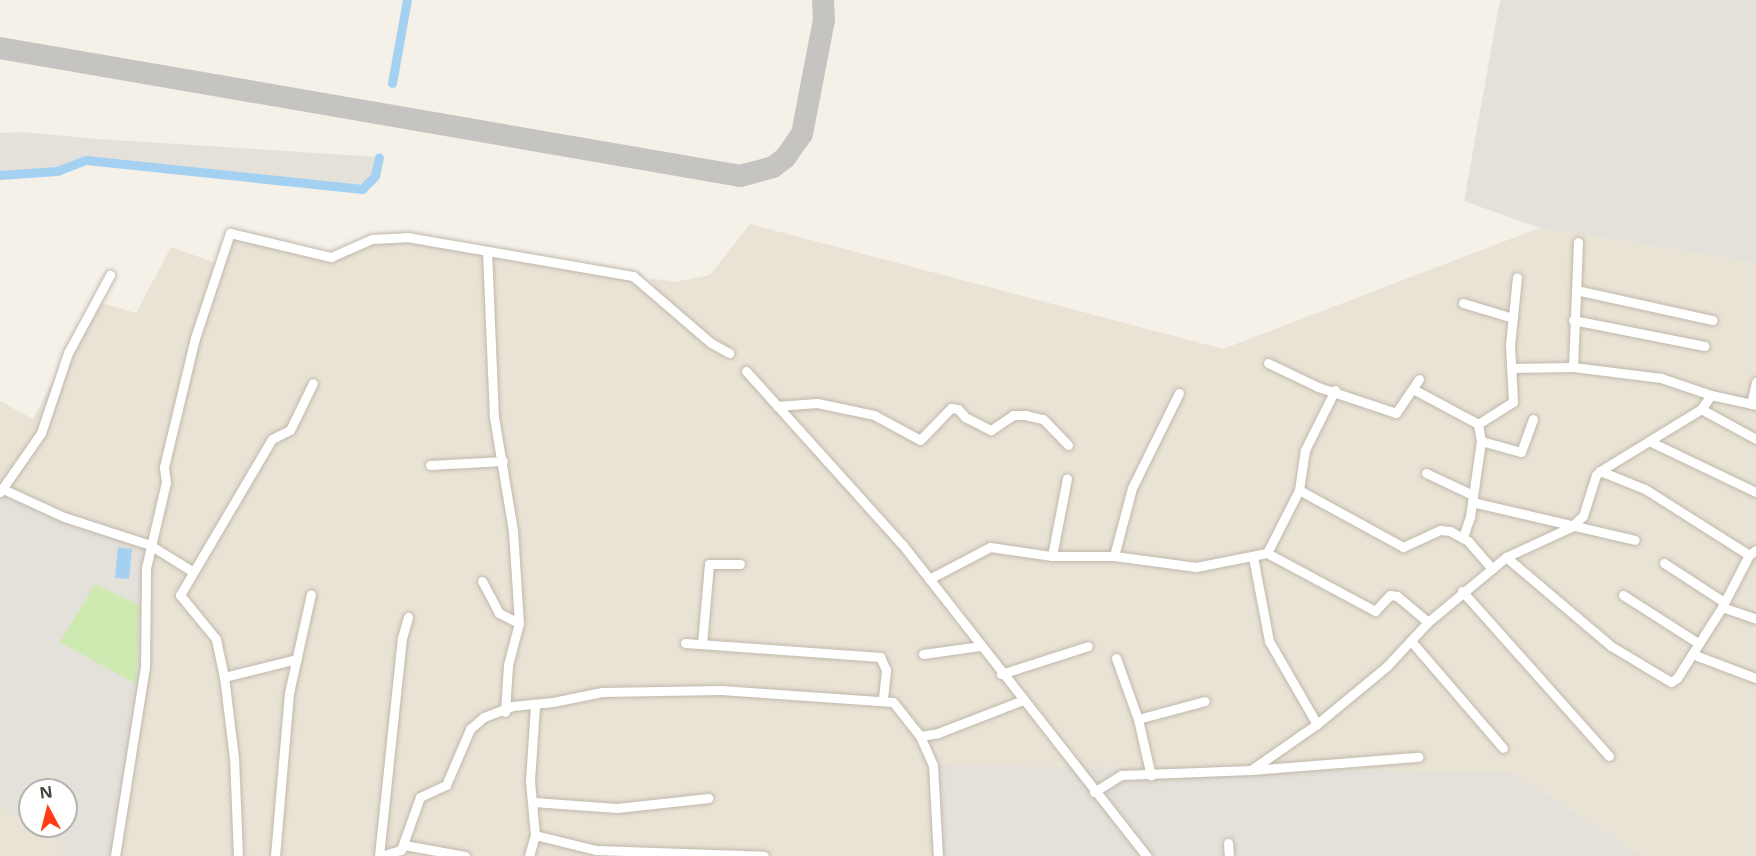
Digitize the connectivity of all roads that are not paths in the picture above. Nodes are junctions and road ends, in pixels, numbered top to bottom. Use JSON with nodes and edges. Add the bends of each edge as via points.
{"nodes":[{"id":1,"x":1578,"y":242,"type":"dead end"},
{"id":2,"x":487,"y":251,"type":"junction"},
{"id":3,"x":110,"y":275,"type":"dead end"},
{"id":4,"x":1517,"y":277,"type":"dead end"},
{"id":5,"x":1576,"y":290,"type":"junction"},
{"id":6,"x":1463,"y":303,"type":"dead end"},
{"id":7,"x":1513,"y":318,"type":"junction"},
{"id":8,"x":1573,"y":320,"type":"junction"},
{"id":9,"x":1713,"y":320,"type":"dead end"},
{"id":10,"x":1704,"y":346,"type":"dead end"},
{"id":11,"x":729,"y":353,"type":"dead end"},
{"id":12,"x":1268,"y":363,"type":"dead end"},
{"id":13,"x":1572,"y":367,"type":"junction"},
{"id":14,"x":1511,"y":368,"type":"junction"},
{"id":15,"x":746,"y":371,"type":"dead end"},
{"id":16,"x":1419,"y":378,"type":"dead end"},
{"id":17,"x":1756,"y":382,"type":"edge"},
{"id":18,"x":313,"y":383,"type":"dead end"},
{"id":19,"x":1413,"y":389,"type":"junction"},
{"id":20,"x":1335,"y":390,"type":"junction"},
{"id":21,"x":1179,"y":393,"type":"dead end"},
{"id":22,"x":1711,"y":395,"type":"junction"},
{"id":23,"x":1753,"y":404,"type":"edge"},
{"id":24,"x":777,"y":406,"type":"junction"},
{"id":25,"x":1701,"y":409,"type":"junction"},
{"id":26,"x":1533,"y":419,"type":"dead end"},
{"id":27,"x":1478,"y":424,"type":"junction"},
{"id":28,"x":1756,"y":439,"type":"edge"},
{"id":29,"x":1481,"y":441,"type":"junction"},
{"id":30,"x":1651,"y":442,"type":"junction"},
{"id":31,"x":1068,"y":445,"type":"dead end"},
{"id":32,"x":503,"y":461,"type":"junction"},
{"id":33,"x":430,"y":465,"type":"dead end"},
{"id":34,"x":1600,"y":471,"type":"junction"},
{"id":35,"x":1426,"y":473,"type":"dead end"},
{"id":36,"x":1067,"y":478,"type":"dead end"},
{"id":37,"x":1,"y":490,"type":"edge"},
{"id":38,"x":1299,"y":490,"type":"junction"},
{"id":39,"x":1756,"y":492,"type":"edge"},
{"id":40,"x":1473,"y":498,"type":"junction"},
{"id":41,"x":1571,"y":527,"type":"junction"},
{"id":42,"x":1463,"y":537,"type":"junction"},
{"id":43,"x":1635,"y":540,"type":"dead end"},
{"id":44,"x":150,"y":545,"type":"junction"},
{"id":45,"x":1267,"y":553,"type":"junction"},
{"id":46,"x":1754,"y":553,"type":"edge"},
{"id":47,"x":1052,"y":556,"type":"junction"},
{"id":48,"x":1114,"y":556,"type":"junction"},
{"id":49,"x":1253,"y":557,"type":"junction"},
{"id":50,"x":1506,"y":557,"type":"junction"},
{"id":51,"x":1664,"y":563,"type":"dead end"},
{"id":52,"x":740,"y":564,"type":"dead end"},
{"id":53,"x":1492,"y":569,"type":"junction"},
{"id":54,"x":192,"y":571,"type":"junction"},
{"id":55,"x":929,"y":579,"type":"junction"},
{"id":56,"x":482,"y":581,"type":"dead end"},
{"id":57,"x":1462,"y":591,"type":"junction"},
{"id":58,"x":311,"y":594,"type":"dead end"},
{"id":59,"x":1623,"y":595,"type":"dead end"},
{"id":60,"x":1723,"y":604,"type":"junction"},
{"id":61,"x":408,"y":617,"type":"dead end"},
{"id":62,"x":1756,"y":619,"type":"edge"},
{"id":63,"x":1428,"y":622,"type":"junction"},
{"id":64,"x":519,"y":623,"type":"junction"},
{"id":65,"x":1411,"y":641,"type":"junction"},
{"id":66,"x":685,"y":643,"type":"dead end"},
{"id":67,"x":1698,"y":643,"type":"junction"},
{"id":68,"x":702,"y":644,"type":"junction"},
{"id":69,"x":981,"y":646,"type":"junction"},
{"id":70,"x":1088,"y":646,"type":"dead end"},
{"id":71,"x":923,"y":654,"type":"dead end"},
{"id":72,"x":1692,"y":654,"type":"junction"},
{"id":73,"x":1116,"y":658,"type":"dead end"},
{"id":74,"x":297,"y":659,"type":"junction"},
{"id":75,"x":1001,"y":674,"type":"junction"},
{"id":76,"x":224,"y":677,"type":"junction"},
{"id":77,"x":1756,"y":678,"type":"edge"},
{"id":78,"x":1023,"y":699,"type":"junction"},
{"id":79,"x":1205,"y":700,"type":"dead end"},
{"id":80,"x":883,"y":701,"type":"junction"},
{"id":81,"x":535,"y":705,"type":"junction"},
{"id":82,"x":505,"y":712,"type":"junction"},
{"id":83,"x":1138,"y":719,"type":"junction"},
{"id":84,"x":1317,"y":724,"type":"junction"},
{"id":85,"x":920,"y":736,"type":"junction"},
{"id":86,"x":1503,"y":748,"type":"dead end"},
{"id":87,"x":1609,"y":756,"type":"dead end"},
{"id":88,"x":1418,"y":758,"type":"dead end"},
{"id":89,"x":1251,"y":770,"type":"junction"},
{"id":90,"x":1151,"y":776,"type":"junction"},
{"id":91,"x":1094,"y":792,"type":"junction"},
{"id":92,"x":708,"y":798,"type":"dead end"},
{"id":93,"x":534,"y":802,"type":"junction"},
{"id":94,"x":535,"y":835,"type":"junction"},
{"id":95,"x":1228,"y":843,"type":"dead end"},
{"id":96,"x":404,"y":845,"type":"junction"},
{"id":97,"x":115,"y":856,"type":"edge"},
{"id":98,"x":238,"y":856,"type":"edge"},
{"id":99,"x":275,"y":856,"type":"edge"},
{"id":100,"x":380,"y":856,"type":"edge"},
{"id":101,"x":465,"y":856,"type":"edge"},
{"id":102,"x":529,"y":856,"type":"edge"},
{"id":103,"x":764,"y":856,"type":"edge"},
{"id":104,"x":938,"y":856,"type":"edge"},
{"id":105,"x":1147,"y":856,"type":"edge"},
{"id":106,"x":1229,"y":856,"type":"edge"}],
"edges":[{"from":1,"to":5,"type":"street"},
{"from":2,"to":11,"type":"street","via":[[633,276],[711,343]]},
{"from":2,"to":32,"type":"street","via":[[494,417]]},
{"from":2,"to":44,"type":"street","via":[[407,237],[383,237],[331,257],[230,233],[195,338],[169,440],[166,482]]},
{"from":3,"to":37,"type":"street","via":[[68,353],[40,433]]},
{"from":4,"to":7,"type":"street"},
{"from":5,"to":8,"type":"street"},
{"from":5,"to":9,"type":"street"},
{"from":6,"to":7,"type":"street"},
{"from":7,"to":14,"type":"street"},
{"from":8,"to":10,"type":"street"},
{"from":8,"to":13,"type":"street"},
{"from":12,"to":20,"type":"street","via":[[1317,387]]},
{"from":13,"to":14,"type":"street"},
{"from":13,"to":22,"type":"street","via":[[1661,378]]},
{"from":14,"to":27,"type":"street","via":[[1513,402]]},
{"from":15,"to":24,"type":"street"},
{"from":16,"to":19,"type":"street"},
{"from":17,"to":23,"type":"street"},
{"from":18,"to":54,"type":"street","via":[[290,430],[272,439]]},
{"from":19,"to":20,"type":"street","via":[[1396,413]]},
{"from":19,"to":27,"type":"street"},
{"from":20,"to":38,"type":"street","via":[[1305,450]]},
{"from":21,"to":48,"type":"street","via":[[1132,488]]},
{"from":22,"to":23,"type":"street"},
{"from":22,"to":25,"type":"street"},
{"from":24,"to":31,"type":"street","via":[[817,403],[874,415],[920,440],[951,408],[991,430],[1013,415],[1024,415],[1043,419]]},
{"from":24,"to":55,"type":"street"},
{"from":25,"to":28,"type":"street"},
{"from":25,"to":30,"type":"street"},
{"from":26,"to":29,"type":"street","via":[[1521,452]]},
{"from":27,"to":29,"type":"street"},
{"from":29,"to":40,"type":"street"},
{"from":30,"to":34,"type":"street"},
{"from":30,"to":39,"type":"street"},
{"from":32,"to":33,"type":"street"},
{"from":32,"to":64,"type":"street","via":[[513,531]]},
{"from":34,"to":41,"type":"street","via":[[1583,516]]},
{"from":34,"to":46,"type":"street","via":[[1645,489]]},
{"from":35,"to":40,"type":"street"},
{"from":36,"to":47,"type":"street"},
{"from":37,"to":44,"type":"street","via":[[64,517]]},
{"from":38,"to":42,"type":"street","via":[[1403,547],[1440,530]]},
{"from":38,"to":45,"type":"street"},
{"from":40,"to":41,"type":"street"},
{"from":40,"to":42,"type":"street"},
{"from":41,"to":43,"type":"street","via":[[1623,534]]},
{"from":41,"to":50,"type":"street"},
{"from":42,"to":53,"type":"street"},
{"from":44,"to":54,"type":"street"},
{"from":44,"to":97,"type":"street","via":[[146,568],[145,668]]},
{"from":45,"to":49,"type":"street"},
{"from":45,"to":63,"type":"street","via":[[1375,611],[1382,608],[1390,595],[1397,596]]},
{"from":46,"to":60,"type":"street"},
{"from":47,"to":48,"type":"street"},
{"from":47,"to":55,"type":"street","via":[[990,547]]},
{"from":48,"to":49,"type":"street","via":[[1196,567]]},
{"from":49,"to":84,"type":"street","via":[[1269,641]]},
{"from":50,"to":53,"type":"street"},
{"from":50,"to":72,"type":"street","via":[[1611,646],[1662,680],[1677,678]]},
{"from":51,"to":60,"type":"street"},
{"from":52,"to":68,"type":"street","via":[[709,564]]},
{"from":53,"to":57,"type":"street"},
{"from":54,"to":76,"type":"street","via":[[183,587],[182,600],[216,639]]},
{"from":55,"to":69,"type":"street"},
{"from":56,"to":64,"type":"street","via":[[499,613]]},
{"from":57,"to":63,"type":"street"},
{"from":57,"to":87,"type":"street"},
{"from":58,"to":74,"type":"street"},
{"from":59,"to":67,"type":"street"},
{"from":60,"to":62,"type":"street"},
{"from":60,"to":67,"type":"street"},
{"from":61,"to":100,"type":"street","via":[[402,638]]},
{"from":63,"to":65,"type":"street"},
{"from":64,"to":82,"type":"street","via":[[508,665]]},
{"from":65,"to":84,"type":"street"},
{"from":65,"to":86,"type":"street"},
{"from":66,"to":68,"type":"street"},
{"from":67,"to":72,"type":"street"},
{"from":68,"to":80,"type":"street","via":[[880,657],[886,670]]},
{"from":69,"to":71,"type":"street"},
{"from":69,"to":75,"type":"street"},
{"from":70,"to":75,"type":"street"},
{"from":72,"to":77,"type":"street"},
{"from":73,"to":83,"type":"street"},
{"from":74,"to":76,"type":"street"},
{"from":74,"to":99,"type":"street","via":[[289,693]]},
{"from":75,"to":78,"type":"street"},
{"from":76,"to":98,"type":"street","via":[[234,758]]},
{"from":78,"to":85,"type":"street","via":[[938,733]]},
{"from":78,"to":91,"type":"street"},
{"from":79,"to":83,"type":"street"},
{"from":80,"to":81,"type":"street","via":[[721,690],[602,692]]},
{"from":80,"to":85,"type":"street","via":[[893,702]]},
{"from":81,"to":82,"type":"street","via":[[512,706]]},
{"from":81,"to":93,"type":"street","via":[[530,781]]},
{"from":82,"to":96,"type":"street","via":[[484,717],[470,729],[446,785],[425,794],[418,802]]},
{"from":83,"to":90,"type":"street"},
{"from":84,"to":89,"type":"street"},
{"from":85,"to":104,"type":"street","via":[[933,765]]},
{"from":88,"to":89,"type":"street"},
{"from":89,"to":90,"type":"street"},
{"from":90,"to":91,"type":"street","via":[[1121,775]]},
{"from":91,"to":105,"type":"street"},
{"from":92,"to":93,"type":"street","via":[[617,808]]},
{"from":93,"to":94,"type":"street"},
{"from":94,"to":102,"type":"street"},
{"from":94,"to":103,"type":"street","via":[[596,850]]},
{"from":95,"to":106,"type":"street"},
{"from":96,"to":100,"type":"street"},
{"from":96,"to":101,"type":"street"}]}
